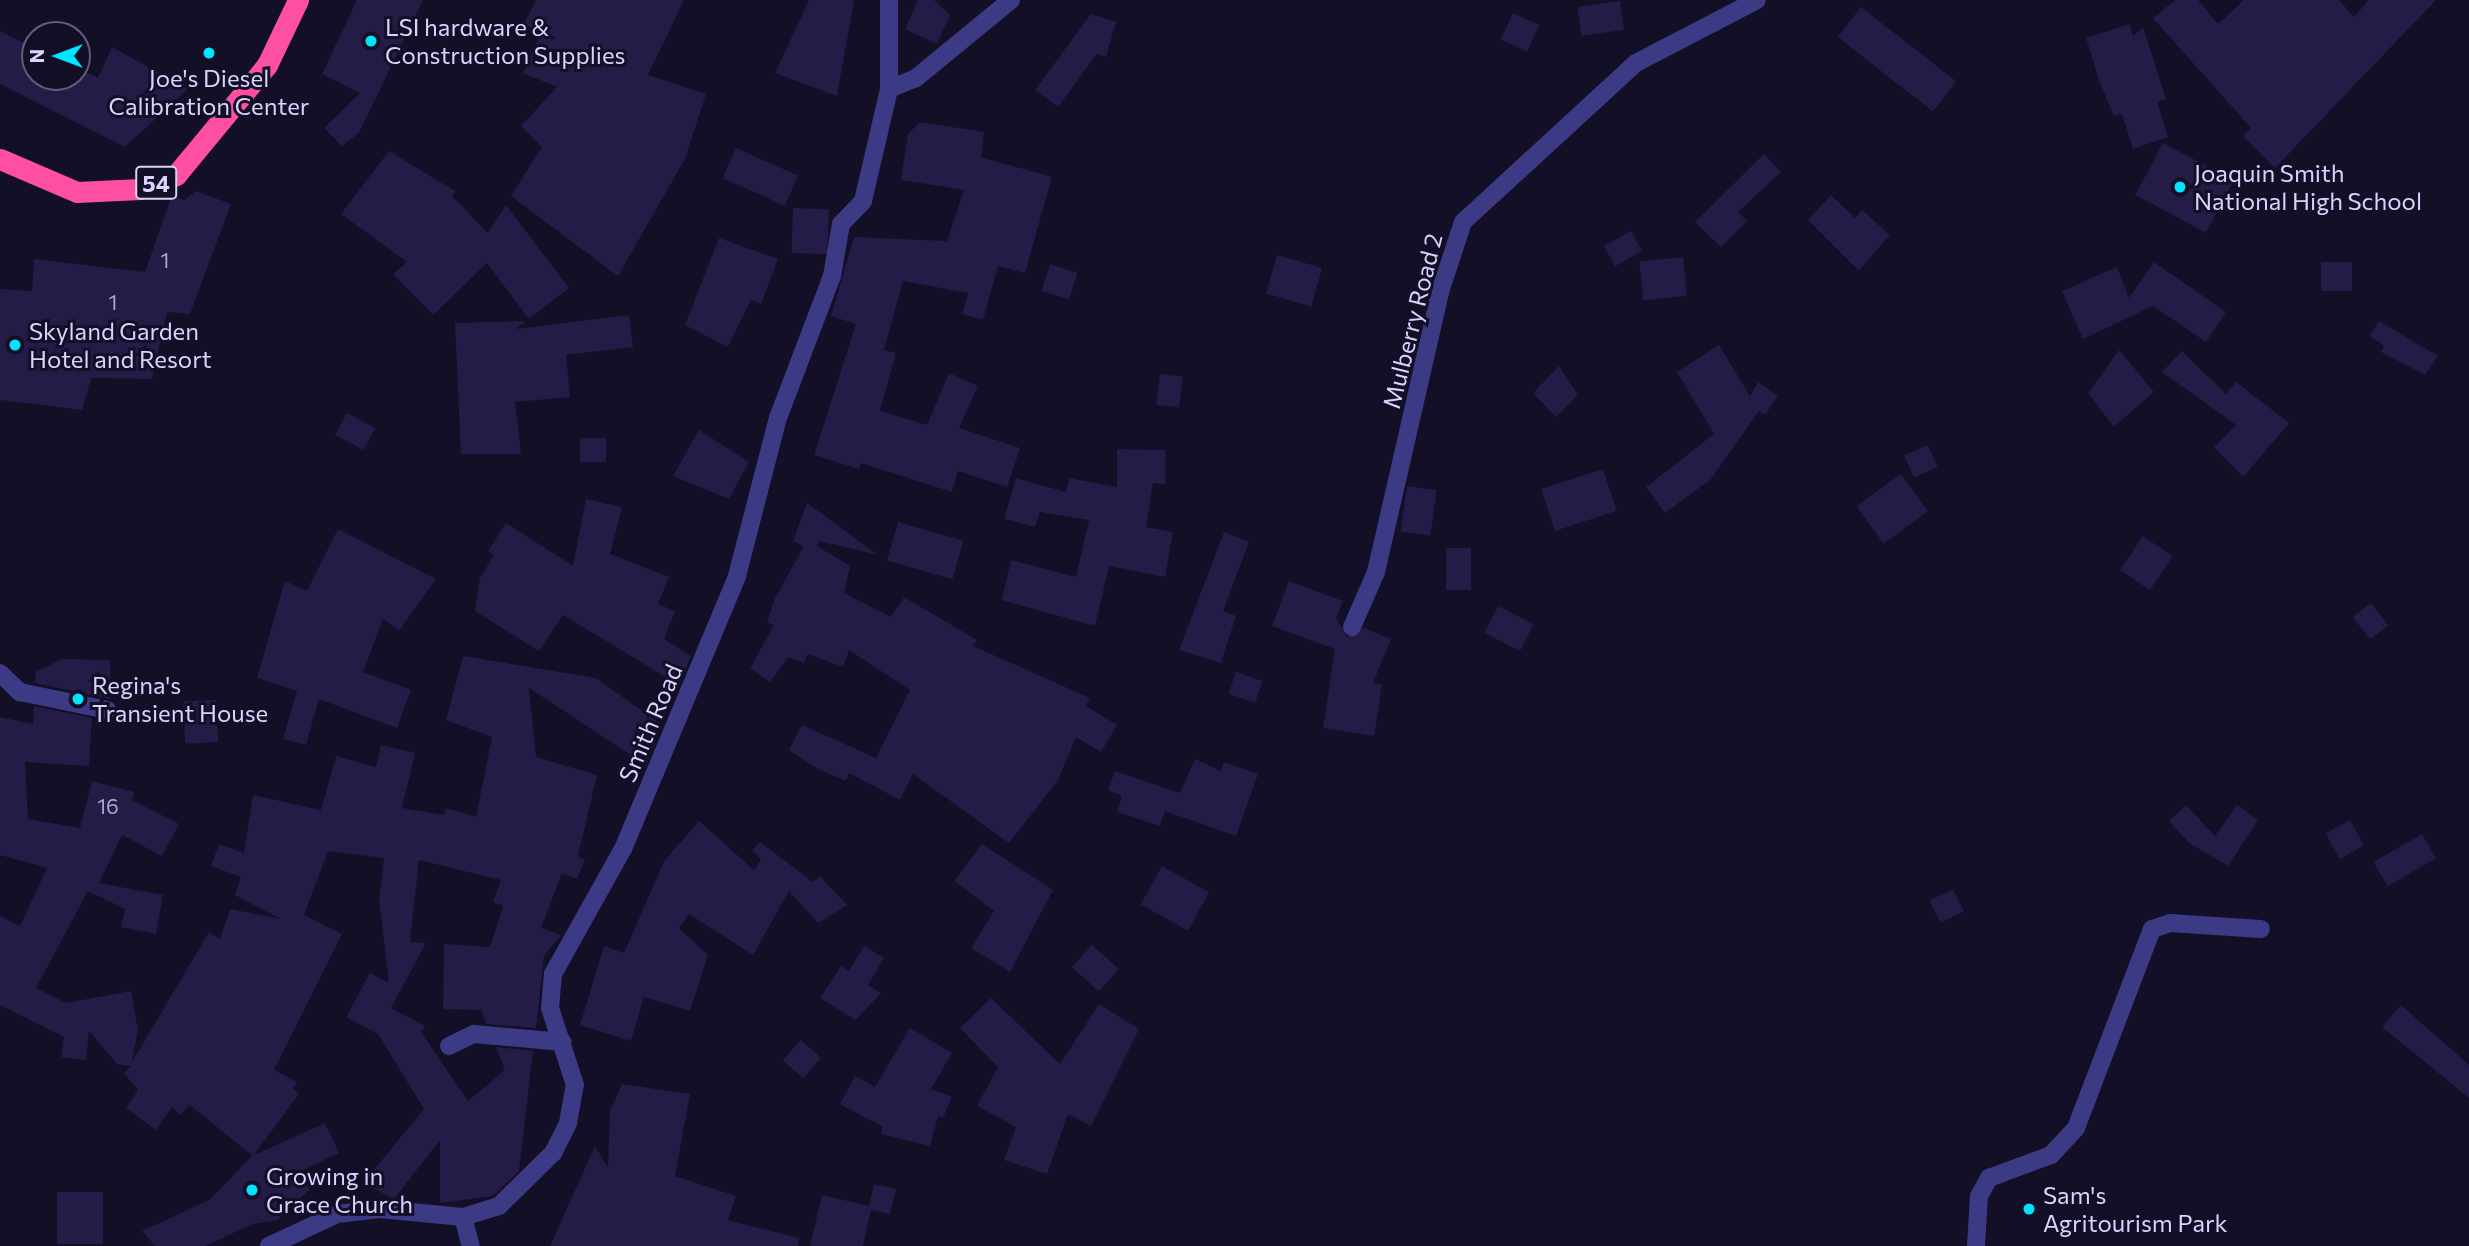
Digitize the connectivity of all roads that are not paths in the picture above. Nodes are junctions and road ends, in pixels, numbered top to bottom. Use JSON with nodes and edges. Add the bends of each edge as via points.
{"nodes":[{"id":1,"x":298,"y":0,"type":"edge"},
{"id":2,"x":889,"y":0,"type":"edge"},
{"id":3,"x":1011,"y":0,"type":"edge"},
{"id":4,"x":1756,"y":0,"type":"edge"},
{"id":5,"x":889,"y":89,"type":"junction"},
{"id":6,"x":0,"y":159,"type":"edge"},
{"id":7,"x":1352,"y":627,"type":"dead end"},
{"id":8,"x":0,"y":673,"type":"edge"},
{"id":9,"x":107,"y":709,"type":"dead end"},
{"id":10,"x":2261,"y":929,"type":"dead end"},
{"id":11,"x":563,"y":1042,"type":"junction"},
{"id":12,"x":449,"y":1046,"type":"dead end"},
{"id":13,"x":463,"y":1217,"type":"junction"},
{"id":14,"x":268,"y":1246,"type":"edge"},
{"id":15,"x":471,"y":1246,"type":"edge"},
{"id":16,"x":1976,"y":1246,"type":"edge"}],
"edges":[{"from":1,"to":6,"type":"highway","number":"54","via":[[267,65],[176,175],[140,190],[77,192]]},
{"from":2,"to":5,"type":"street","name":"Smith Road"},
{"from":3,"to":5,"type":"street","via":[[916,78]]},
{"from":4,"to":7,"type":"street","name":"Mulberry Road 2","via":[[1636,63],[1467,215],[1440,292],[1376,572]]},
{"from":5,"to":11,"type":"street","name":"Smith Road","via":[[863,201],[841,223],[832,276],[778,418],[732,588],[624,849],[553,974],[550,1008]]},
{"from":8,"to":9,"type":"street","via":[[20,692]]},
{"from":10,"to":16,"type":"street","via":[[2170,923],[2152,929],[2076,1128],[2051,1155],[1989,1178],[1979,1195]]},
{"from":11,"to":12,"type":"street","via":[[474,1034]]},
{"from":11,"to":13,"type":"street","name":"Smith Road","via":[[573,1105],[553,1153],[499,1206]]},
{"from":13,"to":14,"type":"street","name":"Smith Road","via":[[346,1213]]},
{"from":13,"to":15,"type":"street"}]}
